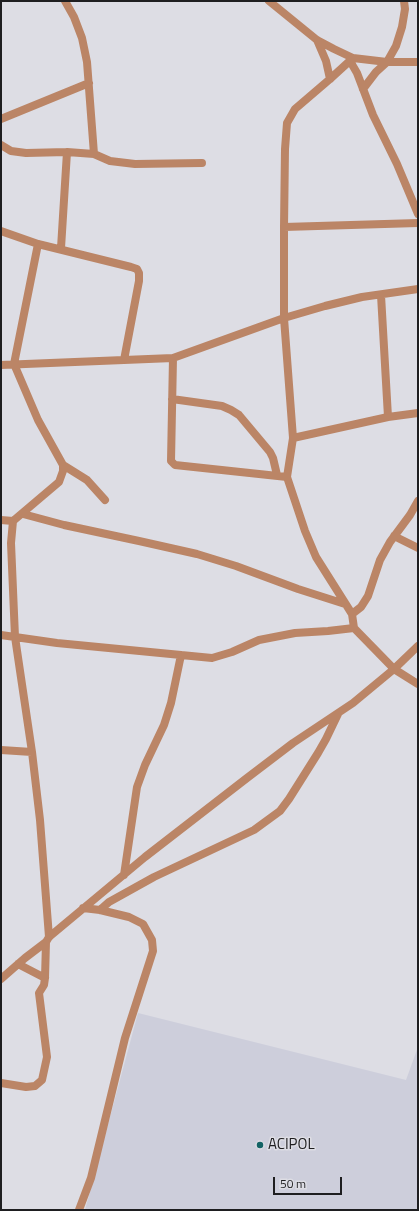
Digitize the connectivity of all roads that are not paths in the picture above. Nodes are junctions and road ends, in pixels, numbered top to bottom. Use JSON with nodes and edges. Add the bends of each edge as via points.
{"nodes":[{"id":1,"x":65,"y":1,"type":"edge"},
{"id":2,"x":269,"y":1,"type":"edge"},
{"id":3,"x":404,"y":1,"type":"edge"},
{"id":4,"x":317,"y":40,"type":"junction"},
{"id":5,"x":352,"y":60,"type":"junction"},
{"id":6,"x":387,"y":62,"type":"junction"},
{"id":7,"x":418,"y":62,"type":"edge"},
{"id":8,"x":330,"y":79,"type":"junction"},
{"id":9,"x":89,"y":83,"type":"junction"},
{"id":10,"x":363,"y":89,"type":"junction"},
{"id":11,"x":1,"y":120,"type":"edge"},
{"id":12,"x":1,"y":145,"type":"edge"},
{"id":13,"x":67,"y":152,"type":"junction"},
{"id":14,"x":94,"y":154,"type":"junction"},
{"id":15,"x":202,"y":163,"type":"dead end"},
{"id":16,"x":418,"y":214,"type":"edge"},
{"id":17,"x":418,"y":223,"type":"edge"},
{"id":18,"x":284,"y":227,"type":"junction"},
{"id":19,"x":1,"y":232,"type":"edge"},
{"id":20,"x":38,"y":244,"type":"junction"},
{"id":21,"x":61,"y":248,"type":"junction"},
{"id":22,"x":418,"y":290,"type":"edge"},
{"id":23,"x":382,"y":295,"type":"junction"},
{"id":24,"x":284,"y":318,"type":"junction"},
{"id":25,"x":173,"y":358,"type":"junction"},
{"id":26,"x":124,"y":360,"type":"junction"},
{"id":27,"x":14,"y":364,"type":"junction"},
{"id":28,"x":1,"y":365,"type":"edge"},
{"id":29,"x":172,"y":399,"type":"junction"},
{"id":30,"x":418,"y":413,"type":"edge"},
{"id":31,"x":388,"y":417,"type":"junction"},
{"id":32,"x":293,"y":438,"type":"junction"},
{"id":33,"x":63,"y":465,"type":"junction"},
{"id":34,"x":277,"y":475,"type":"junction"},
{"id":35,"x":287,"y":476,"type":"junction"},
{"id":36,"x":105,"y":500,"type":"dead end"},
{"id":37,"x":418,"y":501,"type":"edge"},
{"id":38,"x":23,"y":514,"type":"junction"},
{"id":39,"x":1,"y":520,"type":"edge"},
{"id":40,"x":13,"y":521,"type":"junction"},
{"id":41,"x":394,"y":536,"type":"junction"},
{"id":42,"x":418,"y":548,"type":"edge"},
{"id":43,"x":346,"y":604,"type":"junction"},
{"id":44,"x":352,"y":614,"type":"junction"},
{"id":45,"x":354,"y":628,"type":"junction"},
{"id":46,"x":1,"y":635,"type":"edge"},
{"id":47,"x":15,"y":637,"type":"junction"},
{"id":48,"x":418,"y":646,"type":"edge"},
{"id":49,"x":181,"y":655,"type":"junction"},
{"id":50,"x":394,"y":669,"type":"junction"},
{"id":51,"x":418,"y":684,"type":"edge"},
{"id":52,"x":338,"y":713,"type":"junction"},
{"id":53,"x":1,"y":750,"type":"edge"},
{"id":54,"x":32,"y":752,"type":"junction"},
{"id":55,"x":124,"y":874,"type":"junction"},
{"id":56,"x":83,"y":908,"type":"junction"},
{"id":57,"x":100,"y":910,"type":"junction"},
{"id":58,"x":47,"y":939,"type":"junction"},
{"id":59,"x":18,"y":964,"type":"junction"},
{"id":60,"x":45,"y":978,"type":"junction"},
{"id":61,"x":1,"y":979,"type":"edge"},
{"id":62,"x":1,"y":1083,"type":"edge"},
{"id":63,"x":79,"y":1210,"type":"edge"}],
"edges":[{"from":1,"to":9,"type":"street","via":[[82,38]]},
{"from":2,"to":4,"type":"street"},
{"from":3,"to":6,"type":"street","via":[[402,27]]},
{"from":4,"to":5,"type":"street"},
{"from":4,"to":8,"type":"street"},
{"from":5,"to":6,"type":"street"},
{"from":5,"to":8,"type":"street"},
{"from":5,"to":10,"type":"street"},
{"from":6,"to":7,"type":"street"},
{"from":6,"to":10,"type":"street"},
{"from":8,"to":18,"type":"street","via":[[295,109],[287,123]]},
{"from":9,"to":11,"type":"street"},
{"from":9,"to":14,"type":"street"},
{"from":10,"to":16,"type":"street"},
{"from":12,"to":13,"type":"street","via":[[10,151],[26,153]]},
{"from":13,"to":14,"type":"street"},
{"from":13,"to":21,"type":"street"},
{"from":14,"to":15,"type":"street","via":[[110,161],[135,164]]},
{"from":17,"to":18,"type":"street"},
{"from":18,"to":24,"type":"street"},
{"from":19,"to":20,"type":"street"},
{"from":20,"to":21,"type":"street"},
{"from":20,"to":27,"type":"street"},
{"from":21,"to":26,"type":"street","via":[[137,269],[139,281]]},
{"from":22,"to":23,"type":"street"},
{"from":23,"to":24,"type":"street","via":[[362,297]]},
{"from":23,"to":31,"type":"street"},
{"from":24,"to":25,"type":"street"},
{"from":24,"to":32,"type":"street"},
{"from":25,"to":26,"type":"street"},
{"from":25,"to":29,"type":"street"},
{"from":26,"to":27,"type":"street"},
{"from":27,"to":28,"type":"street"},
{"from":27,"to":33,"type":"street","via":[[38,420]]},
{"from":29,"to":34,"type":"street","via":[[222,406],[239,415],[270,452]]},
{"from":29,"to":34,"type":"street","via":[[171,461],[175,464]]},
{"from":30,"to":31,"type":"street"},
{"from":31,"to":32,"type":"street"},
{"from":32,"to":35,"type":"street"},
{"from":33,"to":36,"type":"street","via":[[87,480]]},
{"from":33,"to":38,"type":"street","via":[[59,482]]},
{"from":34,"to":35,"type":"street"},
{"from":35,"to":43,"type":"street","via":[[316,557]]},
{"from":37,"to":41,"type":"street"},
{"from":38,"to":40,"type":"street"},
{"from":38,"to":43,"type":"street","via":[[64,526],[139,540],[204,556]]},
{"from":39,"to":40,"type":"street"},
{"from":40,"to":47,"type":"street","via":[[11,543]]},
{"from":41,"to":42,"type":"street"},
{"from":41,"to":44,"type":"street","via":[[380,560],[368,596],[361,608]]},
{"from":43,"to":44,"type":"street"},
{"from":44,"to":45,"type":"street"},
{"from":45,"to":49,"type":"street","via":[[295,632],[259,640],[212,658]]},
{"from":45,"to":50,"type":"street"},
{"from":46,"to":47,"type":"street"},
{"from":47,"to":49,"type":"street"},
{"from":47,"to":54,"type":"street"},
{"from":48,"to":50,"type":"street"},
{"from":49,"to":55,"type":"street","via":[[164,725],[137,787]]},
{"from":50,"to":51,"type":"street"},
{"from":50,"to":52,"type":"street"},
{"from":52,"to":55,"type":"street","via":[[246,778]]},
{"from":52,"to":57,"type":"street","via":[[324,744],[280,811],[254,830],[154,877],[109,902]]},
{"from":53,"to":54,"type":"street"},
{"from":54,"to":58,"type":"street","via":[[40,820]]},
{"from":55,"to":56,"type":"street"},
{"from":56,"to":57,"type":"street"},
{"from":56,"to":58,"type":"street"},
{"from":57,"to":63,"type":"street","via":[[143,924],[152,940],[153,951],[125,1038],[91,1178]]},
{"from":58,"to":59,"type":"street"},
{"from":58,"to":60,"type":"street"},
{"from":59,"to":60,"type":"street"},
{"from":59,"to":61,"type":"street"},
{"from":60,"to":62,"type":"street","via":[[39,993],[47,1057],[42,1080],[35,1086],[26,1087]]}]}
